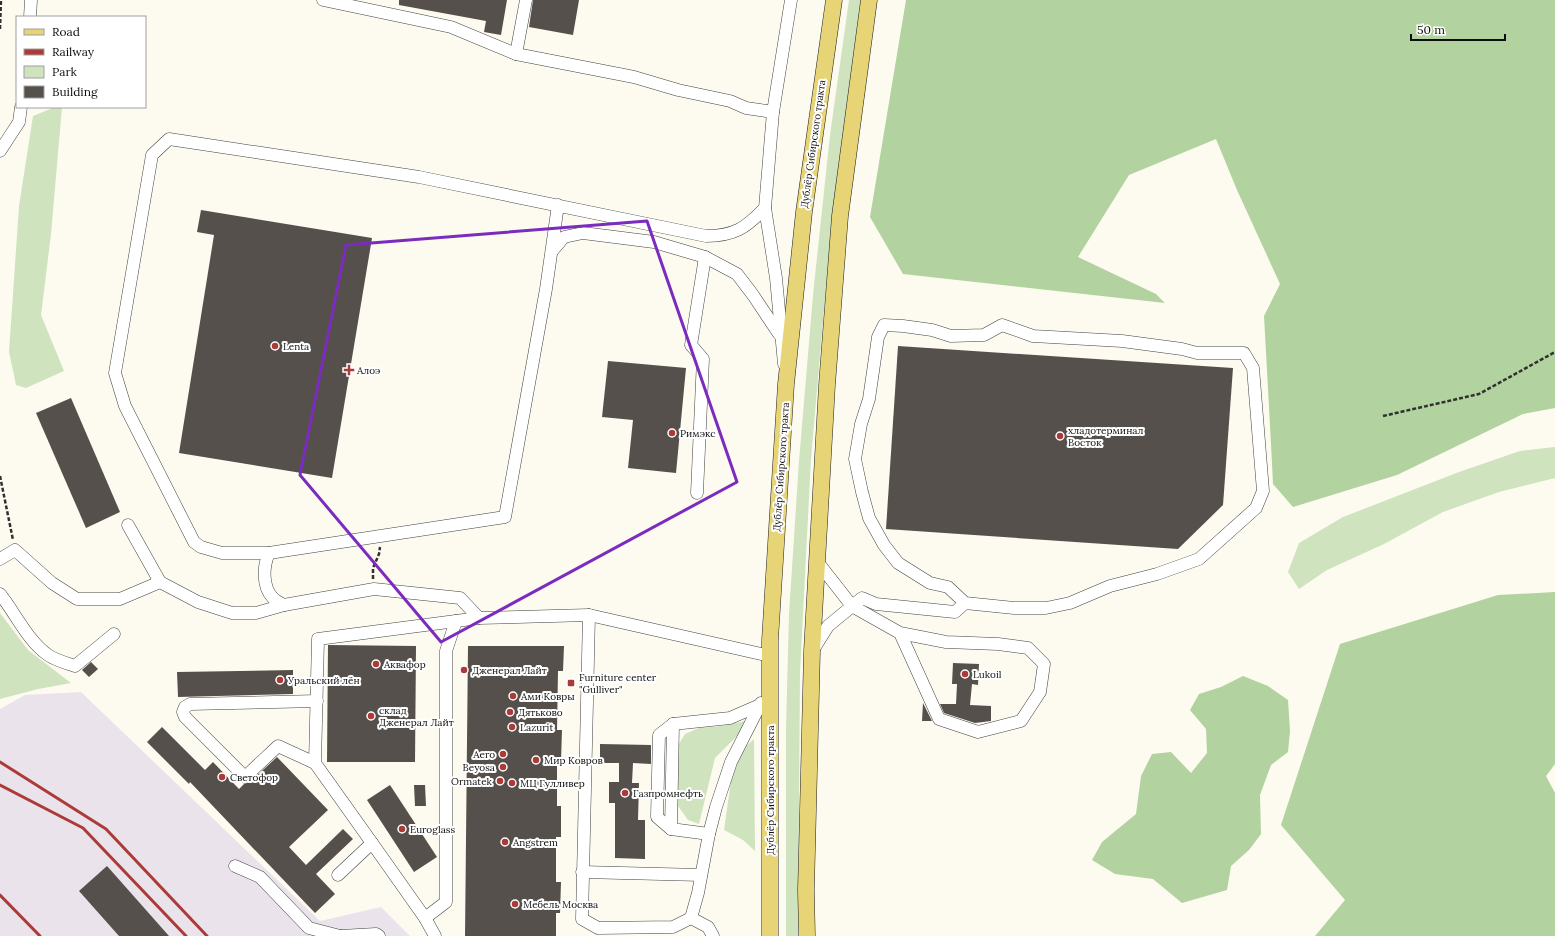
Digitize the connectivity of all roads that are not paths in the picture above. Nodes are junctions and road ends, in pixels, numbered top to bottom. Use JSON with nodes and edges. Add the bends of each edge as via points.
{"nodes":[{"id":1,"x":31,"y":0,"type":"edge"},
{"id":2,"x":323,"y":0,"type":"edge"},
{"id":3,"x":526,"y":0,"type":"edge"},
{"id":4,"x":792,"y":0,"type":"edge"},
{"id":5,"x":834,"y":0,"type":"edge"},
{"id":6,"x":869,"y":0,"type":"edge"},
{"id":7,"x":30,"y":16,"type":"edge"},
{"id":8,"x":516,"y":54,"type":"junction"},
{"id":9,"x":22,"y":108,"type":"edge"},
{"id":10,"x":773,"y":112,"type":"junction"},
{"id":11,"x":0,"y":151,"type":"edge"},
{"id":12,"x":558,"y":205,"type":"junction"},
{"id":13,"x":765,"y":208,"type":"junction"},
{"id":14,"x":552,"y":251,"type":"junction"},
{"id":15,"x":705,"y":257,"type":"junction"},
{"id":16,"x":780,"y":335,"type":"junction"},
{"id":17,"x":786,"y":384,"type":"junction"},
{"id":18,"x":697,"y":493,"type":"dead end"},
{"id":19,"x":128,"y":524,"type":"dead end"},
{"id":20,"x":268,"y":553,"type":"junction"},
{"id":21,"x":0,"y":559,"type":"edge"},
{"id":22,"x":816,"y":560,"type":"junction"},
{"id":23,"x":160,"y":582,"type":"junction"},
{"id":24,"x":0,"y":594,"type":"edge"},
{"id":25,"x":965,"y":603,"type":"junction"},
{"id":26,"x":284,"y":605,"type":"junction"},
{"id":27,"x":852,"y":606,"type":"junction"},
{"id":28,"x":589,"y":615,"type":"junction"},
{"id":29,"x":479,"y":618,"type":"junction"},
{"id":30,"x":456,"y":621,"type":"junction"},
{"id":31,"x":900,"y":633,"type":"junction"},
{"id":32,"x":114,"y":634,"type":"dead end"},
{"id":33,"x":812,"y":651,"type":"junction"},
{"id":34,"x":770,"y":656,"type":"junction"},
{"id":35,"x":770,"y":682,"type":"junction"},
{"id":36,"x":317,"y":701,"type":"junction"},
{"id":37,"x":760,"y":705,"type":"junction"},
{"id":38,"x":315,"y":763,"type":"junction"},
{"id":39,"x":709,"y":834,"type":"junction"},
{"id":40,"x":372,"y":843,"type":"junction"},
{"id":41,"x":235,"y":866,"type":"dead end"},
{"id":42,"x":582,"y":872,"type":"junction"},
{"id":43,"x":338,"y":875,"type":"dead end"},
{"id":44,"x":701,"y":875,"type":"junction"},
{"id":45,"x":425,"y":918,"type":"junction"},
{"id":46,"x":691,"y":918,"type":"junction"},
{"id":47,"x":673,"y":932,"type":"edge"},
{"id":48,"x":341,"y":936,"type":"edge"},
{"id":49,"x":379,"y":936,"type":"edge"},
{"id":50,"x":435,"y":936,"type":"edge"},
{"id":51,"x":713,"y":936,"type":"edge"},
{"id":52,"x":770,"y":936,"type":"edge"},
{"id":53,"x":807,"y":936,"type":"edge"}],
"edges":[{"from":1,"to":7,"type":"lane"},
{"from":2,"to":8,"type":"lane","via":[[452,27]]},
{"from":3,"to":8,"type":"lane"},
{"from":4,"to":10,"type":"lane"},
{"from":5,"to":17,"type":"main road","name":"Дублёр Сибирского тракта","via":[[804,212]]},
{"from":6,"to":22,"type":"main road","via":[[840,216]]},
{"from":8,"to":10,"type":"lane","via":[[634,77],[730,101],[746,108]]},
{"from":9,"to":11,"type":"lane","via":[[19,122]]},
{"from":10,"to":13,"type":"lane"},
{"from":12,"to":13,"type":"lane","via":[[706,236],[720,236],[733,232],[751,223]]},
{"from":12,"to":14,"type":"lane"},
{"from":12,"to":20,"type":"lane","via":[[419,177],[181,140],[169,139],[152,155],[115,373],[125,406],[194,542],[201,547],[222,553]]},
{"from":13,"to":16,"type":"lane","via":[[776,278]]},
{"from":14,"to":15,"type":"lane","via":[[564,237],[583,233],[654,242]]},
{"from":14,"to":20,"type":"lane","via":[[506,515],[503,518]]},
{"from":15,"to":16,"type":"lane","via":[[736,274],[753,294]]},
{"from":15,"to":18,"type":"lane","via":[[691,345],[704,359]]},
{"from":16,"to":17,"type":"lane"},
{"from":17,"to":34,"type":"main road","name":"Дублёр Сибирского тракта"},
{"from":19,"to":23,"type":"lane"},
{"from":20,"to":26,"type":"lane","via":[[265,561],[266,588],[273,598]]},
{"from":21,"to":23,"type":"lane","via":[[15,550],[52,583],[77,600],[120,599]]},
{"from":22,"to":27,"type":"lane"},
{"from":22,"to":33,"type":"main road"},
{"from":23,"to":26,"type":"lane","via":[[198,602],[232,613],[256,613]]},
{"from":24,"to":32,"type":"lane","via":[[32,641],[49,656],[75,666]]},
{"from":25,"to":25,"type":"lane","via":[[1014,608],[1046,608],[1070,604],[1110,586],[1157,574],[1199,559],[1256,508],[1263,491],[1259,437],[1253,368],[1244,353],[1197,353],[1122,341],[1033,336],[1002,326],[984,335],[951,336],[932,330],[884,325],[878,337],[869,399],[855,459],[869,518],[884,545],[898,563],[930,583],[948,587]]},
{"from":25,"to":27,"type":"lane","via":[[955,612],[876,604],[862,598]]},
{"from":26,"to":29,"type":"lane","via":[[374,589],[460,598]]},
{"from":27,"to":31,"type":"lane"},
{"from":27,"to":33,"type":"lane","via":[[828,626]]},
{"from":28,"to":29,"type":"lane"},
{"from":28,"to":34,"type":"lane"},
{"from":28,"to":42,"type":"lane"},
{"from":29,"to":30,"type":"lane"},
{"from":30,"to":36,"type":"lane","via":[[318,639]]},
{"from":30,"to":45,"type":"lane","via":[[446,651],[446,902]]},
{"from":31,"to":31,"type":"lane","via":[[939,719],[978,732],[1021,721],[1040,692],[1044,664],[1028,648],[946,642]]},
{"from":33,"to":53,"type":"main road"},
{"from":34,"to":35,"type":"main road","name":"Дублёр Сибирского тракта"},
{"from":35,"to":37,"type":"lane"},
{"from":35,"to":52,"type":"main road","name":"Дублёр Сибирского тракта"},
{"from":36,"to":38,"type":"lane"},
{"from":36,"to":38,"type":"lane","via":[[190,704],[183,712],[185,717],[245,777],[278,746]]},
{"from":37,"to":39,"type":"lane","via":[[730,762]]},
{"from":37,"to":39,"type":"lane","via":[[730,718],[673,724],[659,735],[657,817],[671,829]]},
{"from":38,"to":40,"type":"lane"},
{"from":39,"to":44,"type":"lane"},
{"from":40,"to":43,"type":"lane"},
{"from":40,"to":45,"type":"lane"},
{"from":41,"to":48,"type":"lane","via":[[260,878],[309,928]]},
{"from":42,"to":44,"type":"lane"},
{"from":42,"to":47,"type":"lane","via":[[582,919],[598,928]]},
{"from":44,"to":46,"type":"lane"},
{"from":45,"to":50,"type":"lane"},
{"from":46,"to":47,"type":"lane"},
{"from":46,"to":51,"type":"lane","via":[[708,926]]},
{"from":48,"to":49,"type":"lane"}]}
